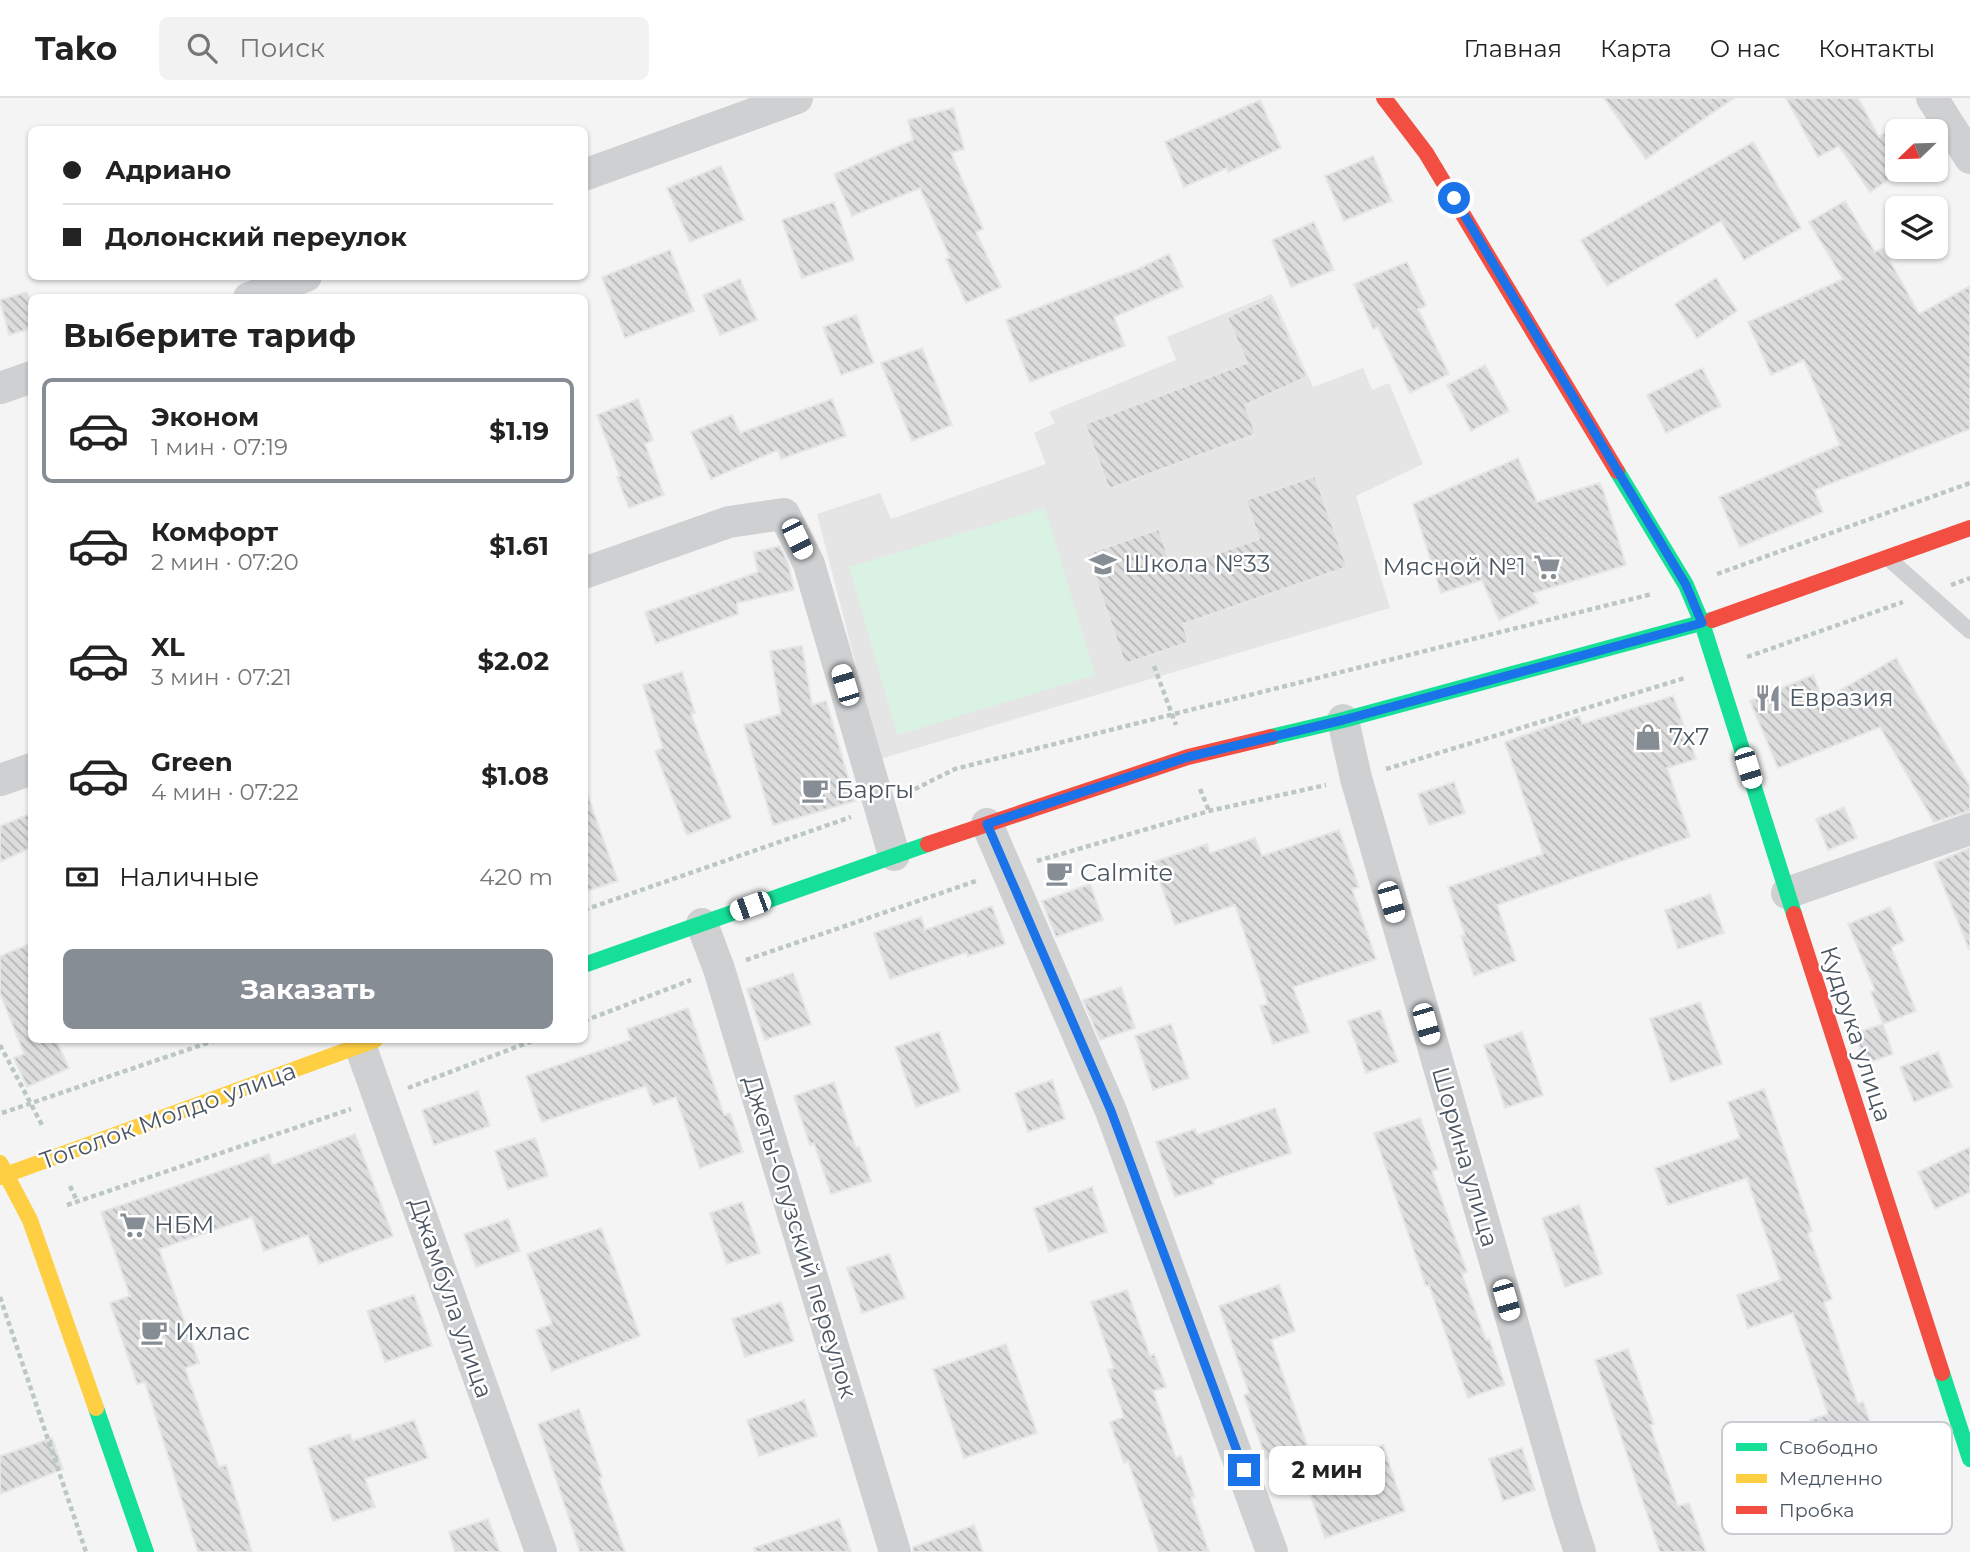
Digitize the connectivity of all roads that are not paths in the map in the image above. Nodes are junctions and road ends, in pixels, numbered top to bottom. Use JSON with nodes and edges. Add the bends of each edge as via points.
{"nodes":[{"id":1,"x":797,"y":98,"type":"edge"},
{"id":2,"x":1384,"y":98,"type":"edge"},
{"id":3,"x":1932,"y":98,"type":"edge"},
{"id":4,"x":1970,"y":159,"type":"edge"},
{"id":5,"x":588,"y":174,"type":"edge"},
{"id":6,"x":296,"y":280,"type":"edge"},
{"id":7,"x":259,"y":294,"type":"edge"},
{"id":8,"x":28,"y":378,"type":"edge"},
{"id":9,"x":0,"y":388,"type":"edge"},
{"id":10,"x":1970,"y":528,"type":"edge"},
{"id":11,"x":1887,"y":558,"type":"junction"},
{"id":12,"x":588,"y":572,"type":"edge"},
{"id":13,"x":1702,"y":623,"type":"junction"},
{"id":14,"x":1970,"y":631,"type":"edge"},
{"id":15,"x":1343,"y":720,"type":"junction"},
{"id":16,"x":28,"y":770,"type":"edge"},
{"id":17,"x":0,"y":780,"type":"edge"},
{"id":18,"x":987,"y":824,"type":"junction"},
{"id":19,"x":1970,"y":829,"type":"edge"},
{"id":20,"x":894,"y":855,"type":"junction"},
{"id":21,"x":1787,"y":893,"type":"junction"},
{"id":22,"x":702,"y":923,"type":"junction"},
{"id":23,"x":588,"y":964,"type":"edge"},
{"id":24,"x":365,"y":1043,"type":"edge"},
{"id":25,"x":368,"y":1043,"type":"edge"},
{"id":26,"x":2,"y":1172,"type":"edge"},
{"id":27,"x":1970,"y":1459,"type":"edge"},
{"id":28,"x":146,"y":1552,"type":"edge"},
{"id":29,"x":541,"y":1552,"type":"edge"},
{"id":30,"x":895,"y":1552,"type":"edge"},
{"id":31,"x":1272,"y":1552,"type":"edge"},
{"id":32,"x":1580,"y":1552,"type":"edge"}],
"edges":[{"from":1,"to":5,"type":"street"},
{"from":2,"to":13,"type":"main road","name":"Кудрука улица","via":[[1426,153],[1686,585]]},
{"from":3,"to":4,"type":"street"},
{"from":6,"to":7,"type":"street"},
{"from":8,"to":9,"type":"street"},
{"from":10,"to":11,"type":"main road"},
{"from":11,"to":13,"type":"main road"},
{"from":11,"to":14,"type":"lane"},
{"from":12,"to":20,"type":"street","via":[[729,522],[784,514],[809,564]]},
{"from":13,"to":15,"type":"main road"},
{"from":13,"to":21,"type":"main road","name":"Кудрука улица"},
{"from":15,"to":18,"type":"main road","via":[[1188,757]]},
{"from":15,"to":32,"type":"street","name":"Шорина улица"},
{"from":16,"to":17,"type":"street"},
{"from":18,"to":20,"type":"main road"},
{"from":18,"to":31,"type":"street","via":[[1111,1111]]},
{"from":19,"to":21,"type":"street"},
{"from":20,"to":22,"type":"main road"},
{"from":21,"to":27,"type":"main road","name":"Кудрука улица"},
{"from":22,"to":23,"type":"main road"},
{"from":22,"to":30,"type":"street","name":"Джеты-Огузский переулок"},
{"from":24,"to":26,"type":"main road","name":"Тоголок Молдо улица"},
{"from":25,"to":29,"type":"street","name":"Джамбула улица","via":[[380,1098]]},
{"from":26,"to":28,"type":"main road","via":[[30,1220]]}]}
